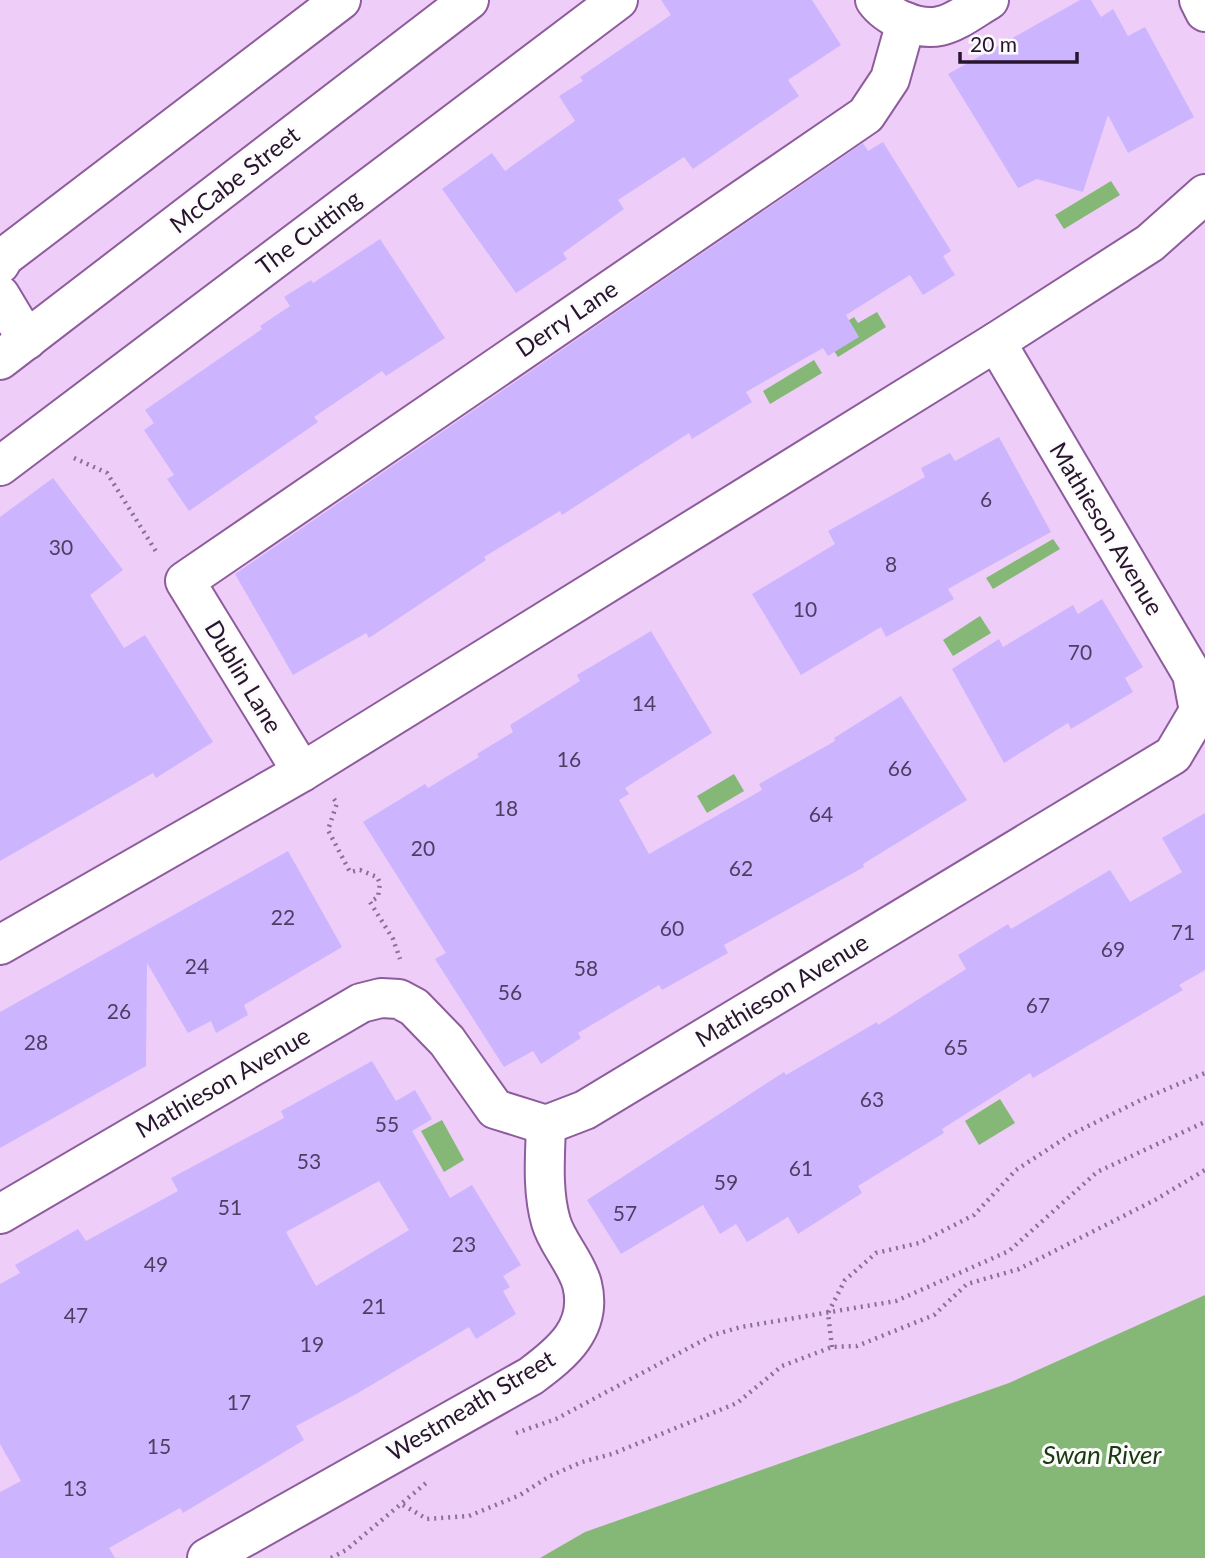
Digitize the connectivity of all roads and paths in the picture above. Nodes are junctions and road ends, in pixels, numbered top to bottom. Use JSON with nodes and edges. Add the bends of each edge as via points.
{"nodes":[{"id":1,"x":341,"y":0,"type":"edge"},
{"id":2,"x":469,"y":0,"type":"edge"},
{"id":3,"x":618,"y":0,"type":"edge"},
{"id":4,"x":875,"y":0,"type":"edge"},
{"id":5,"x":989,"y":0,"type":"edge"},
{"id":6,"x":1199,"y":0,"type":"edge"},
{"id":7,"x":1205,"y":12,"type":"edge"},
{"id":8,"x":906,"y":22,"type":"junction"},
{"id":9,"x":1205,"y":194,"type":"edge"},
{"id":10,"x":1205,"y":219,"type":"edge"},
{"id":11,"x":1150,"y":243,"type":"junction"},
{"id":12,"x":0,"y":264,"type":"edge"},
{"id":13,"x":0,"y":295,"type":"edge"},
{"id":14,"x":996,"y":342,"type":"junction"},
{"id":15,"x":14,"y":350,"type":"edge"},
{"id":16,"x":68,"y":456,"type":"dead end"},
{"id":17,"x":0,"y":466,"type":"edge"},
{"id":18,"x":150,"y":546,"type":"dead end"},
{"id":19,"x":185,"y":581,"type":"joint"},
{"id":20,"x":1202,"y":711,"type":"edge"},
{"id":21,"x":302,"y":772,"type":"junction"},
{"id":22,"x":337,"y":803,"type":"dead end"},
{"id":23,"x":393,"y":939,"type":"dead end"},
{"id":24,"x":0,"y":945,"type":"edge"},
{"id":25,"x":1205,"y":1073,"type":"edge"},
{"id":26,"x":1205,"y":1122,"type":"edge"},
{"id":27,"x":546,"y":1125,"type":"junction"},
{"id":28,"x":1205,"y":1170,"type":"edge"},
{"id":29,"x":0,"y":1214,"type":"edge"},
{"id":30,"x":828,"y":1313,"type":"junction"},
{"id":31,"x":832,"y":1347,"type":"junction"},
{"id":32,"x":504,"y":1438,"type":"dead end"},
{"id":33,"x":428,"y":1480,"type":"dead end"},
{"id":34,"x":402,"y":1505,"type":"junction"},
{"id":35,"x":207,"y":1558,"type":"edge"},
{"id":36,"x":331,"y":1558,"type":"edge"}],
"edges":[{"from":1,"to":12,"type":"street"},
{"from":2,"to":15,"type":"street","name":"McCabe Street"},
{"from":3,"to":17,"type":"street","name":"The Cutting"},
{"from":4,"to":8,"type":"street","via":[[882,10]]},
{"from":5,"to":8,"type":"street","via":[[939,27]]},
{"from":6,"to":7,"type":"street"},
{"from":8,"to":19,"type":"street","name":"Derry Lane","via":[[890,79],[866,115]]},
{"from":9,"to":11,"type":"street"},
{"from":10,"to":11,"type":"street"},
{"from":11,"to":14,"type":"street"},
{"from":13,"to":15,"type":"street"},
{"from":14,"to":20,"type":"street","name":"Mathieson Avenue","via":[[1192,674]]},
{"from":14,"to":21,"type":"street"},
{"from":16,"to":18,"type":"path","via":[[107,473]]},
{"from":19,"to":21,"type":"street","name":"Dublin Lane"},
{"from":20,"to":27,"type":"street","name":"Mathieson Avenue","via":[[1173,755],[585,1110]]},
{"from":21,"to":24,"type":"street"},
{"from":22,"to":23,"type":"path","via":[[328,830],[350,872],[360,870],[377,877],[378,897],[370,902]]},
{"from":25,"to":30,"type":"path","via":[[1070,1135],[1016,1170],[974,1215],[919,1243],[876,1253],[845,1280]]},
{"from":26,"to":30,"type":"path","via":[[1097,1172],[1009,1251],[896,1301]]},
{"from":27,"to":29,"type":"street","name":"Mathieson Avenue","via":[[495,1109],[447,1041],[414,1007],[399,999],[381,998],[361,1003]]},
{"from":27,"to":35,"type":"street","name":"Westmeath Street","via":[[545,1189],[551,1223],[582,1285],[582,1320],[567,1349],[531,1376]]},
{"from":28,"to":31,"type":"path","via":[[1019,1269],[967,1284],[934,1315],[857,1346]]},
{"from":30,"to":31,"type":"path"},
{"from":30,"to":32,"type":"path","via":[[713,1335],[556,1419]]},
{"from":31,"to":34,"type":"path","via":[[782,1366],[737,1404],[582,1462],[469,1516],[427,1519]]},
{"from":33,"to":34,"type":"path"},
{"from":34,"to":36,"type":"path"}]}
